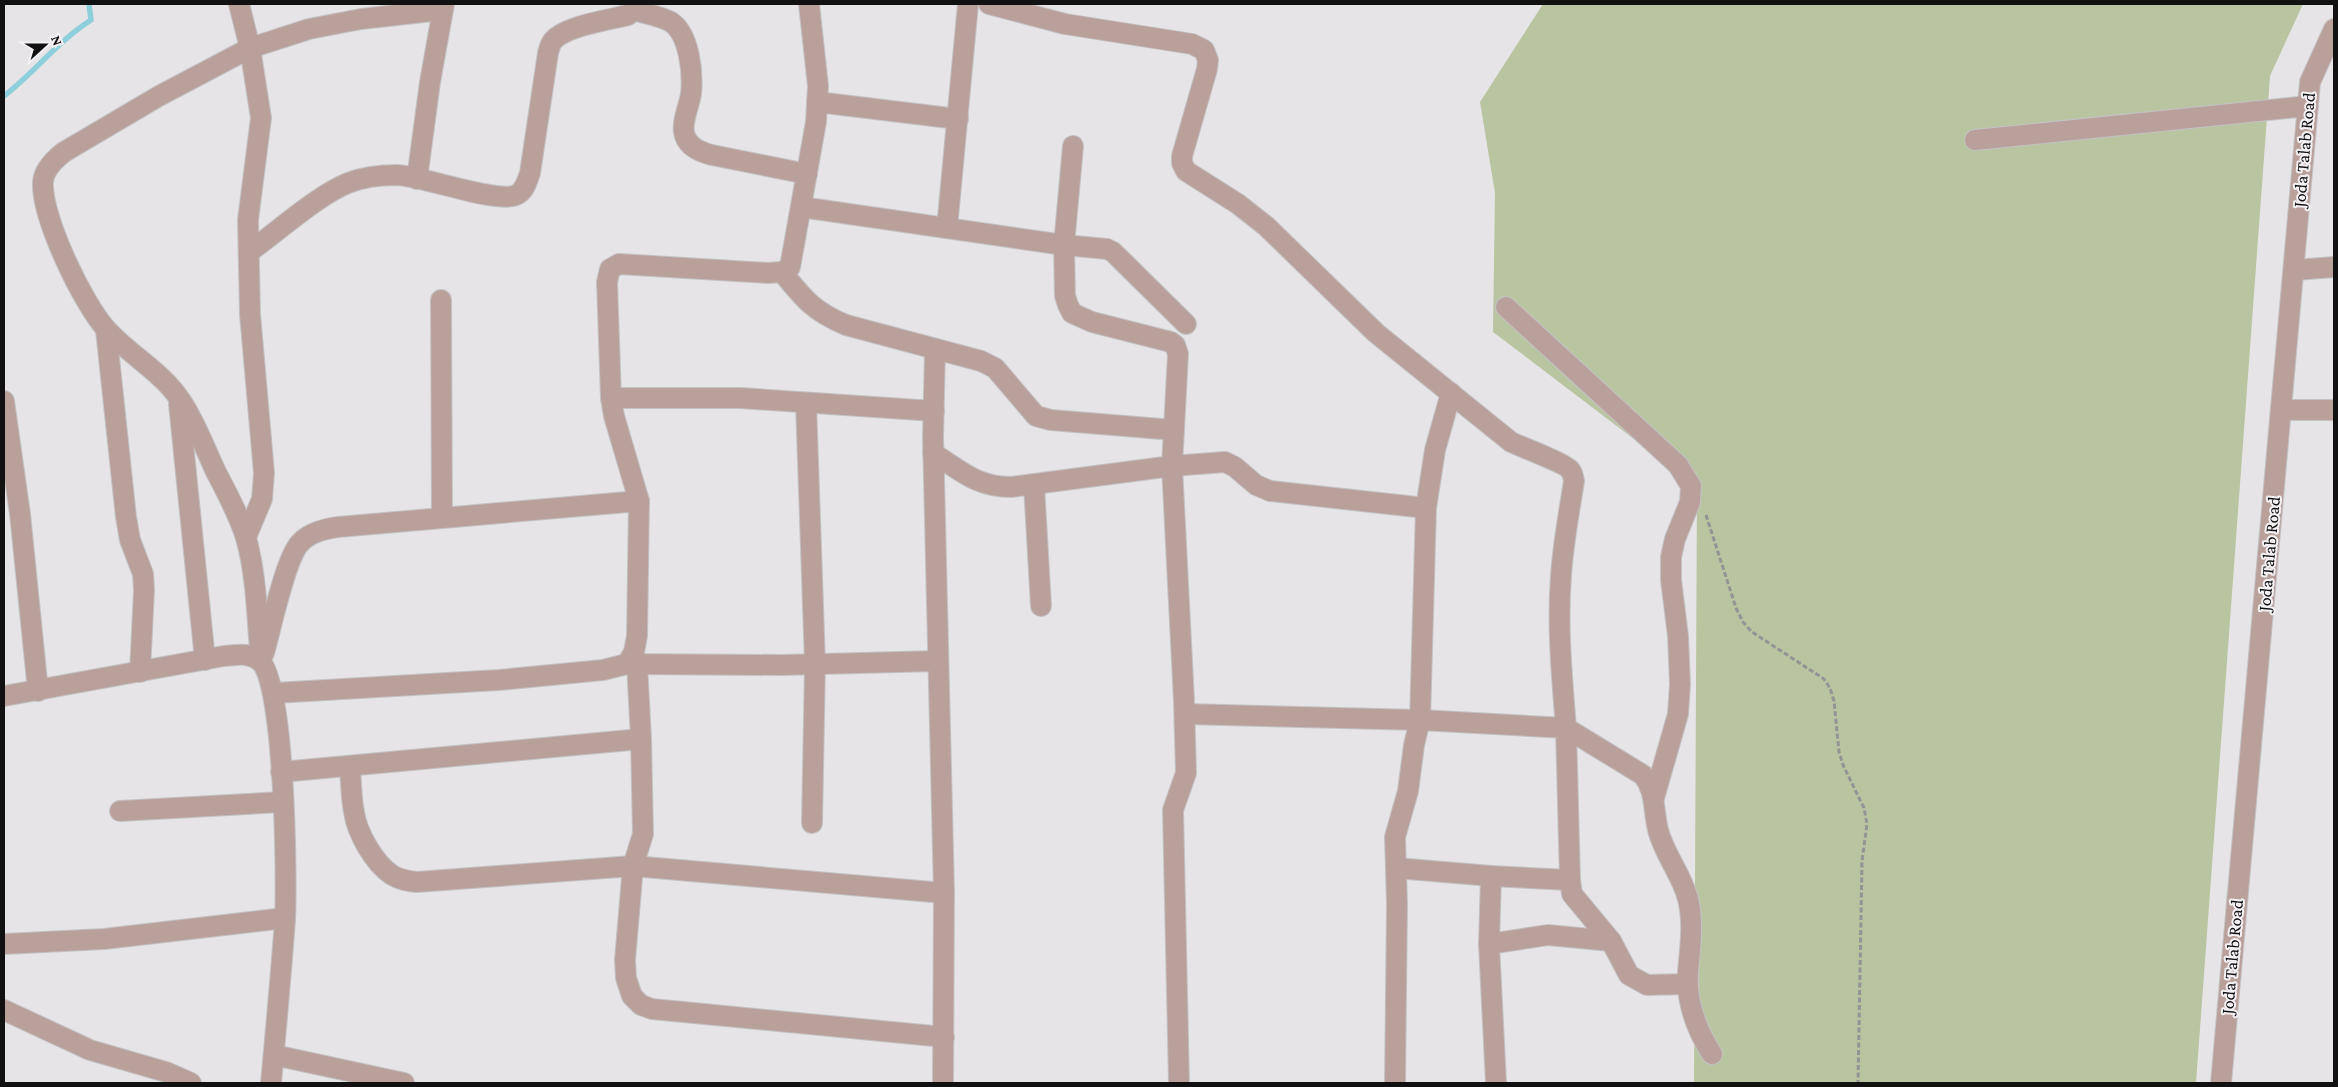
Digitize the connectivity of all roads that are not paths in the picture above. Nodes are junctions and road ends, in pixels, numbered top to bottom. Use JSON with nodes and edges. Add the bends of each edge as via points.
{"nodes":[{"id":1,"x":239,"y":4,"type":"edge"},
{"id":2,"x":809,"y":4,"type":"edge"},
{"id":3,"x":968,"y":4,"type":"edge"},
{"id":4,"x":989,"y":4,"type":"edge"},
{"id":5,"x":442,"y":7,"type":"edge"},
{"id":6,"x":635,"y":7,"type":"edge"},
{"id":7,"x":2334,"y":29,"type":"edge"},
{"id":8,"x":250,"y":48,"type":"junction"},
{"id":9,"x":2328,"y":58,"type":"edge"},
{"id":10,"x":817,"y":102,"type":"junction"},
{"id":11,"x":2308,"y":106,"type":"junction"},
{"id":12,"x":958,"y":119,"type":"junction"},
{"id":13,"x":1975,"y":140,"type":"dead end"},
{"id":14,"x":1073,"y":146,"type":"dead end"},
{"id":15,"x":807,"y":174,"type":"junction"},
{"id":16,"x":417,"y":179,"type":"junction"},
{"id":17,"x":801,"y":207,"type":"junction"},
{"id":18,"x":947,"y":228,"type":"junction"},
{"id":19,"x":1064,"y":245,"type":"junction"},
{"id":20,"x":249,"y":252,"type":"junction"},
{"id":21,"x":2334,"y":267,"type":"edge"},
{"id":22,"x":2295,"y":270,"type":"junction"},
{"id":23,"x":782,"y":272,"type":"junction"},
{"id":24,"x":441,"y":300,"type":"dead end"},
{"id":25,"x":1506,"y":307,"type":"dead end"},
{"id":26,"x":1186,"y":324,"type":"dead end"},
{"id":27,"x":106,"y":330,"type":"junction"},
{"id":28,"x":935,"y":350,"type":"junction"},
{"id":29,"x":1451,"y":393,"type":"junction"},
{"id":30,"x":178,"y":395,"type":"junction"},
{"id":31,"x":611,"y":398,"type":"junction"},
{"id":32,"x":4,"y":401,"type":"edge"},
{"id":33,"x":806,"y":403,"type":"junction"},
{"id":34,"x":2282,"y":410,"type":"junction"},
{"id":35,"x":2334,"y":410,"type":"edge"},
{"id":36,"x":934,"y":411,"type":"junction"},
{"id":37,"x":1174,"y":430,"type":"junction"},
{"id":38,"x":933,"y":453,"type":"junction"},
{"id":39,"x":1172,"y":466,"type":"junction"},
{"id":40,"x":1034,"y":485,"type":"junction"},
{"id":41,"x":640,"y":501,"type":"junction"},
{"id":42,"x":1426,"y":508,"type":"junction"},
{"id":43,"x":442,"y":518,"type":"junction"},
{"id":44,"x":246,"y":537,"type":"junction"},
{"id":45,"x":1041,"y":606,"type":"dead end"},
{"id":46,"x":205,"y":660,"type":"junction"},
{"id":47,"x":938,"y":661,"type":"junction"},
{"id":48,"x":261,"y":662,"type":"junction"},
{"id":49,"x":632,"y":664,"type":"junction"},
{"id":50,"x":815,"y":664,"type":"junction"},
{"id":51,"x":140,"y":672,"type":"junction"},
{"id":52,"x":38,"y":691,"type":"junction"},
{"id":53,"x":274,"y":693,"type":"junction"},
{"id":54,"x":4,"y":696,"type":"edge"},
{"id":55,"x":1184,"y":714,"type":"junction"},
{"id":56,"x":1420,"y":720,"type":"junction"},
{"id":57,"x":1566,"y":728,"type":"junction"},
{"id":58,"x":641,"y":739,"type":"junction"},
{"id":59,"x":350,"y":766,"type":"junction"},
{"id":60,"x":281,"y":772,"type":"junction"},
{"id":61,"x":1654,"y":798,"type":"junction"},
{"id":62,"x":283,"y":802,"type":"junction"},
{"id":63,"x":120,"y":811,"type":"dead end"},
{"id":64,"x":812,"y":823,"type":"dead end"},
{"id":65,"x":634,"y":866,"type":"junction"},
{"id":66,"x":1396,"y":868,"type":"junction"},
{"id":67,"x":1490,"y":876,"type":"junction"},
{"id":68,"x":1570,"y":880,"type":"junction"},
{"id":69,"x":944,"y":893,"type":"junction"},
{"id":70,"x":285,"y":918,"type":"junction"},
{"id":71,"x":1611,"y":941,"type":"junction"},
{"id":72,"x":4,"y":944,"type":"edge"},
{"id":73,"x":1489,"y":944,"type":"junction"},
{"id":74,"x":1688,"y":984,"type":"junction"},
{"id":75,"x":4,"y":1010,"type":"edge"},
{"id":76,"x":944,"y":1038,"type":"junction"},
{"id":77,"x":1712,"y":1054,"type":"dead end"},
{"id":78,"x":274,"y":1056,"type":"junction"},
{"id":79,"x":191,"y":1083,"type":"edge"},
{"id":80,"x":271,"y":1083,"type":"edge"},
{"id":81,"x":404,"y":1083,"type":"edge"},
{"id":82,"x":943,"y":1083,"type":"edge"},
{"id":83,"x":1179,"y":1083,"type":"edge"},
{"id":84,"x":1395,"y":1083,"type":"edge"},
{"id":85,"x":1496,"y":1083,"type":"edge"},
{"id":86,"x":2221,"y":1083,"type":"edge"}],
"edges":[{"from":1,"to":8,"type":"street"},
{"from":2,"to":10,"type":"street"},
{"from":3,"to":12,"type":"street"},
{"from":4,"to":29,"type":"street","via":[[1065,24],[1192,44],[1204,50],[1207,68],[1182,156],[1183,167],[1266,226],[1376,334]]},
{"from":5,"to":8,"type":"street","via":[[308,29]]},
{"from":5,"to":16,"type":"street"},
{"from":6,"to":15,"type":"street","via":[[671,23],[686,44],[691,74],[684,132],[687,142],[712,155]]},
{"from":6,"to":16,"type":"street","via":[[628,15],[561,34],[552,42],[530,174],[523,190],[507,197]]},
{"from":7,"to":9,"type":"street","name":"Joda Talab Road"},
{"from":8,"to":20,"type":"street","via":[[261,118],[248,220]]},
{"from":8,"to":27,"type":"street","via":[[159,96],[64,152],[46,170],[43,181],[45,200],[57,237],[88,305]]},
{"from":9,"to":11,"type":"street","name":"Joda Talab Road","via":[[2310,82]]},
{"from":10,"to":12,"type":"street"},
{"from":10,"to":15,"type":"street"},
{"from":11,"to":13,"type":"street"},
{"from":11,"to":22,"type":"street","name":"Joda Talab Road"},
{"from":12,"to":18,"type":"street"},
{"from":14,"to":19,"type":"street"},
{"from":15,"to":17,"type":"street"},
{"from":16,"to":20,"type":"street","via":[[399,175],[373,176],[349,182]]},
{"from":17,"to":18,"type":"street"},
{"from":17,"to":23,"type":"street","via":[[790,267]]},
{"from":18,"to":19,"type":"street"},
{"from":19,"to":26,"type":"street","via":[[1113,252]]},
{"from":19,"to":37,"type":"street","via":[[1065,296],[1072,313],[1092,322],[1165,339],[1175,345],[1178,354]]},
{"from":20,"to":44,"type":"street","via":[[250,314],[264,473],[262,499]]},
{"from":21,"to":22,"type":"street"},
{"from":22,"to":34,"type":"street","name":"Joda Talab Road"},
{"from":23,"to":28,"type":"street","via":[[810,306],[826,316],[846,325]]},
{"from":23,"to":31,"type":"street","via":[[620,264],[610,269],[607,282]]},
{"from":24,"to":43,"type":"street"},
{"from":25,"to":61,"type":"street","via":[[1678,465],[1691,486],[1690,502],[1675,538],[1671,558],[1679,644],[1678,714]]},
{"from":27,"to":30,"type":"street","via":[[159,373]]},
{"from":27,"to":51,"type":"street","via":[[126,517],[130,540],[143,574]]},
{"from":28,"to":36,"type":"street"},
{"from":28,"to":37,"type":"street","via":[[982,361],[994,368],[1036,416]]},
{"from":29,"to":42,"type":"street","via":[[1435,450]]},
{"from":29,"to":57,"type":"street","via":[[1511,442],[1566,466],[1572,472],[1574,481],[1560,606]]},
{"from":30,"to":44,"type":"street"},
{"from":30,"to":46,"type":"street"},
{"from":31,"to":33,"type":"street","via":[[740,398]]},
{"from":31,"to":41,"type":"street"},
{"from":32,"to":52,"type":"street","via":[[20,514]]},
{"from":33,"to":36,"type":"street"},
{"from":33,"to":50,"type":"street"},
{"from":34,"to":35,"type":"street"},
{"from":34,"to":86,"type":"street","name":"Joda Talab Road"},
{"from":36,"to":38,"type":"street"},
{"from":37,"to":39,"type":"street"},
{"from":38,"to":40,"type":"street","via":[[977,482],[993,487]]},
{"from":38,"to":47,"type":"street"},
{"from":39,"to":40,"type":"street"},
{"from":39,"to":42,"type":"street","via":[[1225,462],[1256,485],[1270,491]]},
{"from":39,"to":55,"type":"street"},
{"from":40,"to":45,"type":"street"},
{"from":41,"to":43,"type":"street"},
{"from":41,"to":49,"type":"street","via":[[637,636]]},
{"from":42,"to":56,"type":"street"},
{"from":43,"to":48,"type":"street","via":[[318,530],[300,543],[290,560]]},
{"from":44,"to":48,"type":"street"},
{"from":46,"to":48,"type":"street","via":[[249,654]]},
{"from":46,"to":51,"type":"street"},
{"from":47,"to":50,"type":"street"},
{"from":47,"to":69,"type":"street"},
{"from":48,"to":53,"type":"street"},
{"from":49,"to":50,"type":"street"},
{"from":49,"to":53,"type":"street","via":[[499,680]]},
{"from":49,"to":58,"type":"street"},
{"from":50,"to":64,"type":"street"},
{"from":51,"to":52,"type":"street"},
{"from":52,"to":54,"type":"street"},
{"from":53,"to":60,"type":"street"},
{"from":55,"to":56,"type":"street"},
{"from":55,"to":83,"type":"street","via":[[1186,773],[1173,810]]},
{"from":56,"to":57,"type":"street"},
{"from":56,"to":66,"type":"street","via":[[1408,791],[1395,836]]},
{"from":57,"to":61,"type":"street","via":[[1643,775]]},
{"from":57,"to":68,"type":"street"},
{"from":58,"to":59,"type":"street"},
{"from":58,"to":65,"type":"street","via":[[642,834]]},
{"from":59,"to":60,"type":"street"},
{"from":59,"to":65,"type":"street","via":[[354,814],[359,828],[380,864],[402,880],[500,877]]},
{"from":60,"to":62,"type":"street"},
{"from":61,"to":74,"type":"street","via":[[1658,830],[1688,899],[1692,936]]},
{"from":62,"to":63,"type":"street"},
{"from":62,"to":70,"type":"street"},
{"from":65,"to":69,"type":"street"},
{"from":65,"to":76,"type":"street","via":[[625,960],[632,996],[641,1005],[652,1009]]},
{"from":66,"to":67,"type":"street"},
{"from":66,"to":84,"type":"street"},
{"from":67,"to":68,"type":"street"},
{"from":67,"to":73,"type":"street"},
{"from":68,"to":71,"type":"street","via":[[1572,894]]},
{"from":69,"to":76,"type":"street"},
{"from":70,"to":72,"type":"street","via":[[104,939]]},
{"from":70,"to":78,"type":"street"},
{"from":71,"to":73,"type":"street","via":[[1548,935]]},
{"from":71,"to":74,"type":"street","via":[[1629,975],[1636,980],[1658,986]]},
{"from":73,"to":85,"type":"street"},
{"from":74,"to":77,"type":"street","via":[[1692,1013]]},
{"from":75,"to":79,"type":"street","via":[[90,1050],[166,1072]]},
{"from":76,"to":82,"type":"street"},
{"from":78,"to":80,"type":"street"},
{"from":78,"to":81,"type":"street"}]}
